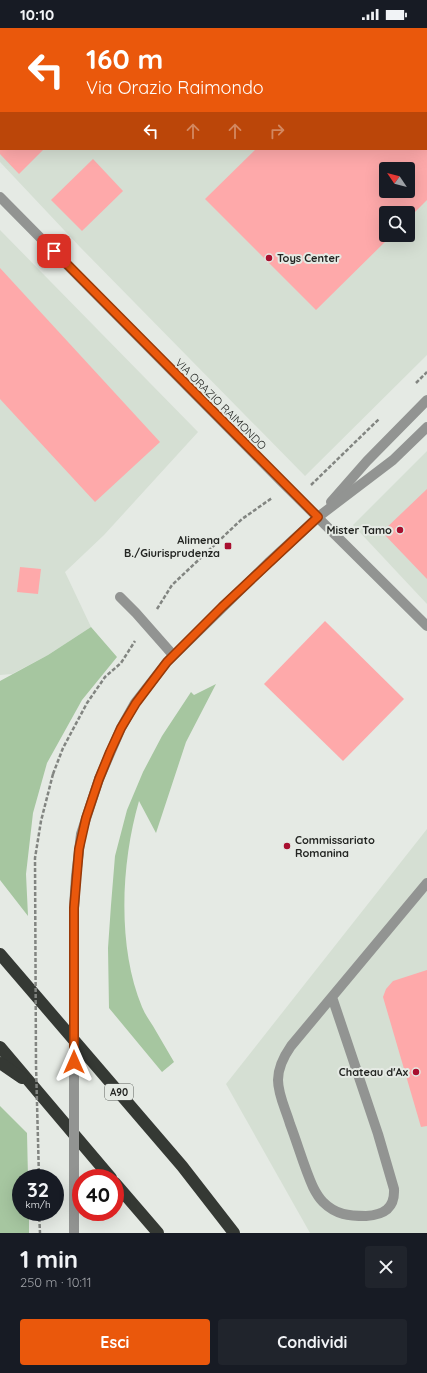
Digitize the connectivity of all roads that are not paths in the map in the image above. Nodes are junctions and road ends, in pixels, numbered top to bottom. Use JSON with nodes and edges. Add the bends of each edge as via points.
{"nodes":[{"id":1,"x":0,"y":197,"type":"edge"},
{"id":2,"x":427,"y":400,"type":"edge"},
{"id":3,"x":427,"y":427,"type":"edge"},
{"id":4,"x":318,"y":517,"type":"junction"},
{"id":5,"x":120,"y":597,"type":"dead end"},
{"id":6,"x":427,"y":626,"type":"edge"},
{"id":7,"x":173,"y":655,"type":"junction"},
{"id":8,"x":427,"y":883,"type":"edge"},
{"id":9,"x":0,"y":954,"type":"edge"},
{"id":10,"x":332,"y":998,"type":"junction"},
{"id":11,"x":0,"y":1047,"type":"edge"},
{"id":12,"x":0,"y":1064,"type":"edge"},
{"id":13,"x":33,"y":1085,"type":"junction"},
{"id":14,"x":103,"y":1169,"type":"edge"},
{"id":15,"x":124,"y":1193,"type":"edge"},
{"id":16,"x":74,"y":1233,"type":"edge"},
{"id":17,"x":158,"y":1233,"type":"edge"},
{"id":18,"x":234,"y":1233,"type":"edge"}],
"edges":[{"from":1,"to":4,"type":"street","name":"VIA ORAZIO RAIMONDO"},
{"from":2,"to":4,"type":"street","via":[[367,461]]},
{"from":3,"to":4,"type":"street","via":[[393,460]]},
{"from":4,"to":6,"type":"street","name":"VIA ORAZIO RAIMONDO"},
{"from":4,"to":7,"type":"street"},
{"from":5,"to":7,"type":"street"},
{"from":7,"to":16,"type":"street","bridge":true,"via":[[136,703],[119,733],[99,779],[81,834],[75,900]]},
{"from":8,"to":10,"type":"street"},
{"from":9,"to":18,"type":"highway","number":"A90","via":[[182,1166]]},
{"from":10,"to":10,"type":"street","via":[[287,1052],[279,1072],[280,1092],[317,1195],[330,1209],[344,1215],[377,1216],[393,1203],[394,1189]]},
{"from":11,"to":13,"type":"highway"},
{"from":12,"to":13,"type":"highway"},
{"from":13,"to":14,"type":"highway"},
{"from":15,"to":17,"type":"highway"}]}
